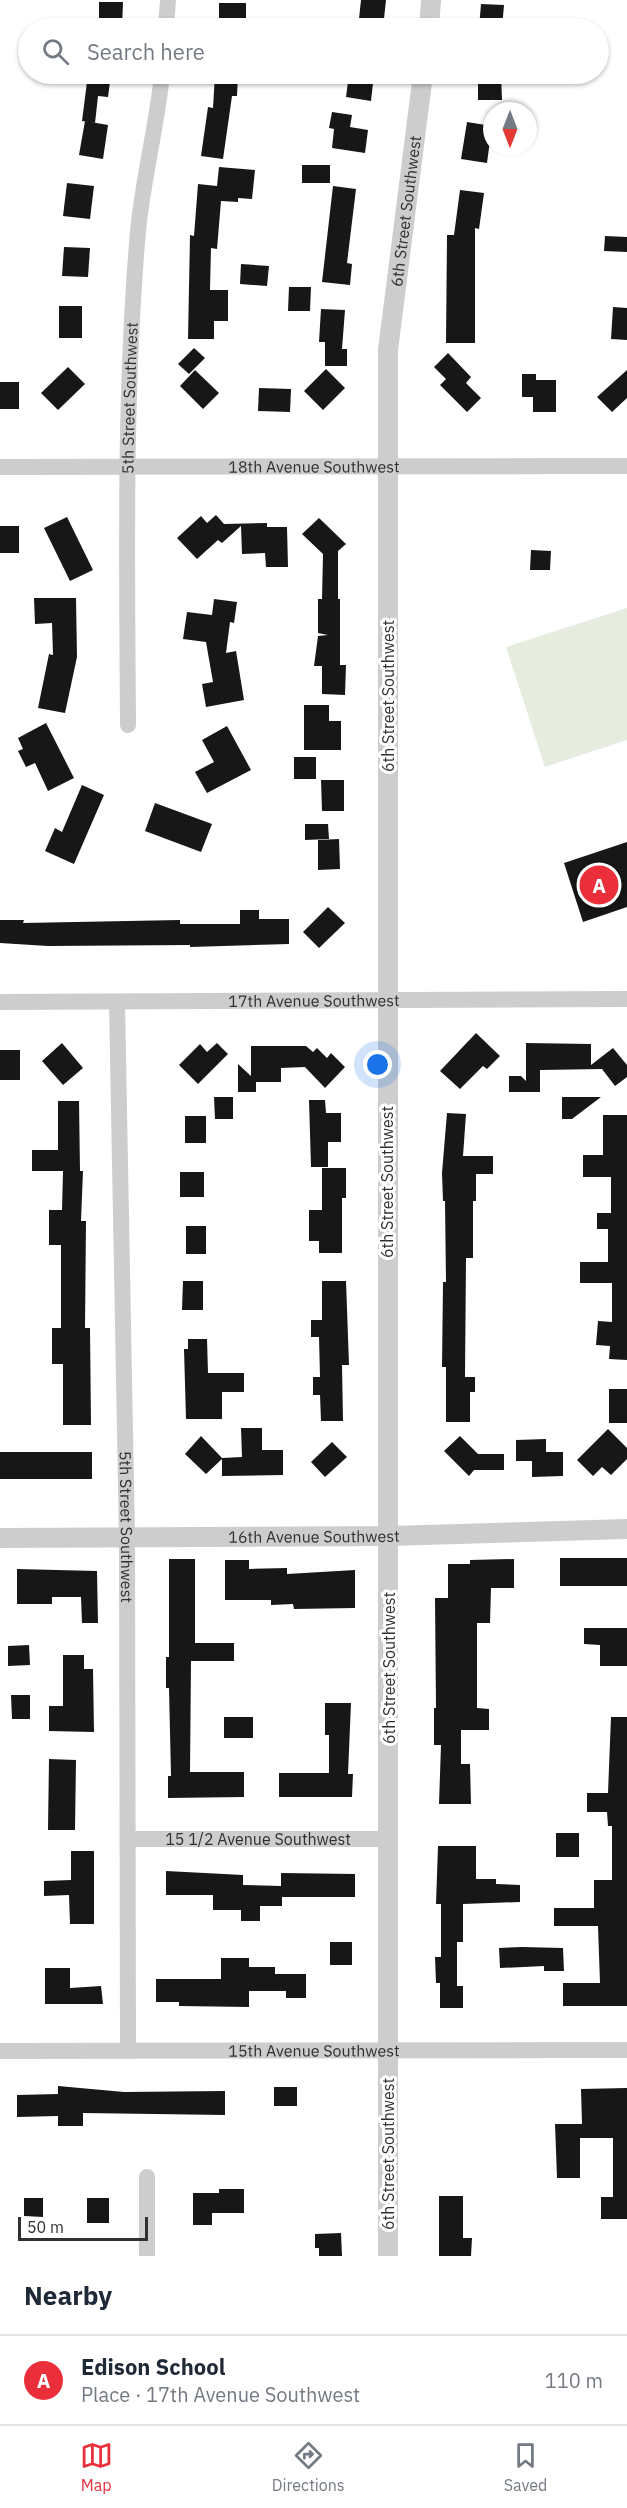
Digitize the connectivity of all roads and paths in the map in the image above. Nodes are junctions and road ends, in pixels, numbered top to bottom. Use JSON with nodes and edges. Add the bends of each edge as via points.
{"nodes":[{"id":1,"x":168,"y":0,"type":"edge"},
{"id":2,"x":431,"y":0,"type":"edge"},
{"id":3,"x":167,"y":18,"type":"edge"},
{"id":4,"x":430,"y":18,"type":"edge"},
{"id":5,"x":160,"y":84,"type":"edge"},
{"id":6,"x":422,"y":84,"type":"edge"},
{"id":7,"x":390,"y":466,"type":"junction"},
{"id":8,"x":627,"y":466,"type":"edge"},
{"id":9,"x":0,"y":467,"type":"edge"},
{"id":10,"x":127,"y":467,"type":"junction"},
{"id":11,"x":128,"y":725,"type":"dead end"},
{"id":12,"x":627,"y":999,"type":"edge"},
{"id":13,"x":386,"y":1000,"type":"junction"},
{"id":14,"x":0,"y":1002,"type":"edge"},
{"id":15,"x":117,"y":1002,"type":"junction"},
{"id":16,"x":627,"y":1529,"type":"edge"},
{"id":17,"x":389,"y":1536,"type":"junction"},
{"id":18,"x":0,"y":1538,"type":"edge"},
{"id":19,"x":127,"y":1538,"type":"junction"},
{"id":20,"x":128,"y":1839,"type":"junction"},
{"id":21,"x":388,"y":1839,"type":"junction"},
{"id":22,"x":388,"y":2050,"type":"junction"},
{"id":23,"x":627,"y":2050,"type":"edge"},
{"id":24,"x":0,"y":2051,"type":"edge"},
{"id":25,"x":128,"y":2051,"type":"junction"},
{"id":26,"x":147,"y":2177,"type":"dead end"},
{"id":27,"x":147,"y":2256,"type":"edge"},
{"id":28,"x":388,"y":2256,"type":"edge"}],
"edges":[{"from":1,"to":3,"type":"street"},
{"from":2,"to":4,"type":"street"},
{"from":5,"to":10,"type":"street","name":"5th Street Southwest","via":[[138,228],[129,357]]},
{"from":6,"to":7,"type":"street","name":"6th Street Southwest","via":[[388,350]]},
{"from":7,"to":8,"type":"street","name":"18th Avenue Southwest"},
{"from":7,"to":10,"type":"street","name":"18th Avenue Southwest"},
{"from":7,"to":13,"type":"street","name":"6th Street Southwest"},
{"from":9,"to":10,"type":"street","name":"18th Avenue Southwest"},
{"from":10,"to":11,"type":"street","name":"5th Street Southwest"},
{"from":12,"to":13,"type":"street","name":"17th Avenue Southwest"},
{"from":13,"to":15,"type":"street","name":"17th Avenue Southwest"},
{"from":13,"to":17,"type":"street","name":"6th Street Southwest"},
{"from":14,"to":15,"type":"street","name":"17th Avenue Southwest"},
{"from":15,"to":19,"type":"street","name":"5th Street Southwest"},
{"from":16,"to":17,"type":"street","name":"16th Avenue Southwest"},
{"from":17,"to":19,"type":"street","name":"16th Avenue Southwest"},
{"from":17,"to":21,"type":"street","name":"6th Street Southwest"},
{"from":18,"to":19,"type":"street","name":"16th Avenue Southwest"},
{"from":19,"to":20,"type":"street","name":"5th Street Southwest"},
{"from":20,"to":21,"type":"street","name":"15 1/2 Avenue Southwest"},
{"from":20,"to":25,"type":"street","name":"5th Street Southwest"},
{"from":21,"to":22,"type":"street","name":"6th Street Southwest"},
{"from":22,"to":23,"type":"street","name":"15th Avenue Southwest"},
{"from":22,"to":25,"type":"street","name":"15th Avenue Southwest"},
{"from":22,"to":28,"type":"street","name":"6th Street Southwest"},
{"from":24,"to":25,"type":"street","name":"15th Avenue Southwest"},
{"from":26,"to":27,"type":"street"}]}
